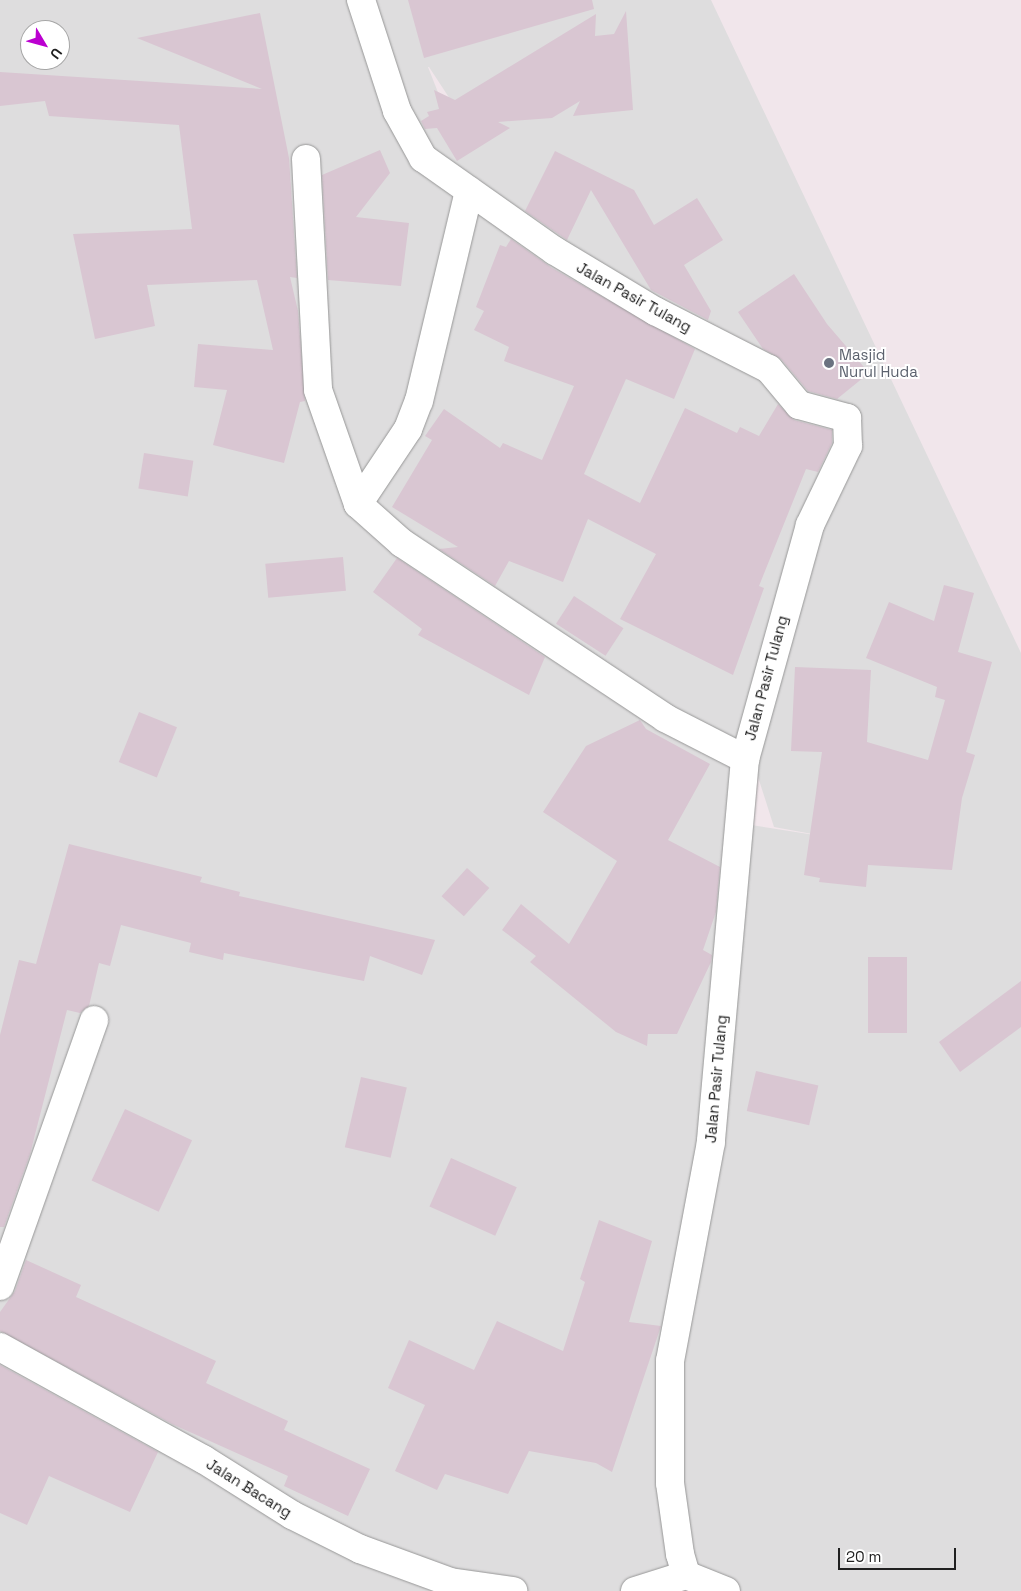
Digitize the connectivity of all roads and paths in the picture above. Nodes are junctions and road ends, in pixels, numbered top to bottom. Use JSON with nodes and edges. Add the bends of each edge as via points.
{"nodes":[{"id":1,"x":361,"y":0,"type":"edge"},
{"id":2,"x":306,"y":159,"type":"dead end"},
{"id":3,"x":469,"y":191,"type":"junction"},
{"id":4,"x":358,"y":504,"type":"junction"},
{"id":5,"x":745,"y":759,"type":"junction"},
{"id":6,"x":94,"y":1020,"type":"dead end"},
{"id":7,"x":0,"y":1286,"type":"edge"},
{"id":8,"x":0,"y":1347,"type":"edge"},
{"id":9,"x":686,"y":1575,"type":"junction"},
{"id":10,"x":513,"y":1591,"type":"edge"},
{"id":11,"x":635,"y":1591,"type":"edge"},
{"id":12,"x":726,"y":1591,"type":"edge"}],
"edges":[{"from":1,"to":3,"type":"street","name":"Jalan Pasir Tulang","via":[[397,111],[423,158]]},
{"from":2,"to":4,"type":"street","via":[[318,390]]},
{"from":3,"to":4,"type":"street","via":[[420,401],[408,429]]},
{"from":3,"to":5,"type":"street","name":"Jalan Pasir Tulang","via":[[580,266],[769,369],[799,404],[847,418],[848,446],[810,524]]},
{"from":4,"to":5,"type":"street","via":[[402,543],[664,718]]},
{"from":5,"to":9,"type":"street","name":"Jalan Pasir Tulang","via":[[711,1142],[670,1361],[670,1483]]},
{"from":6,"to":7,"type":"street"},
{"from":8,"to":10,"type":"street","name":"Jalan Bacang","via":[[203,1459],[292,1515],[360,1549],[450,1582]]},
{"from":9,"to":11,"type":"street"},
{"from":9,"to":12,"type":"street"}]}
